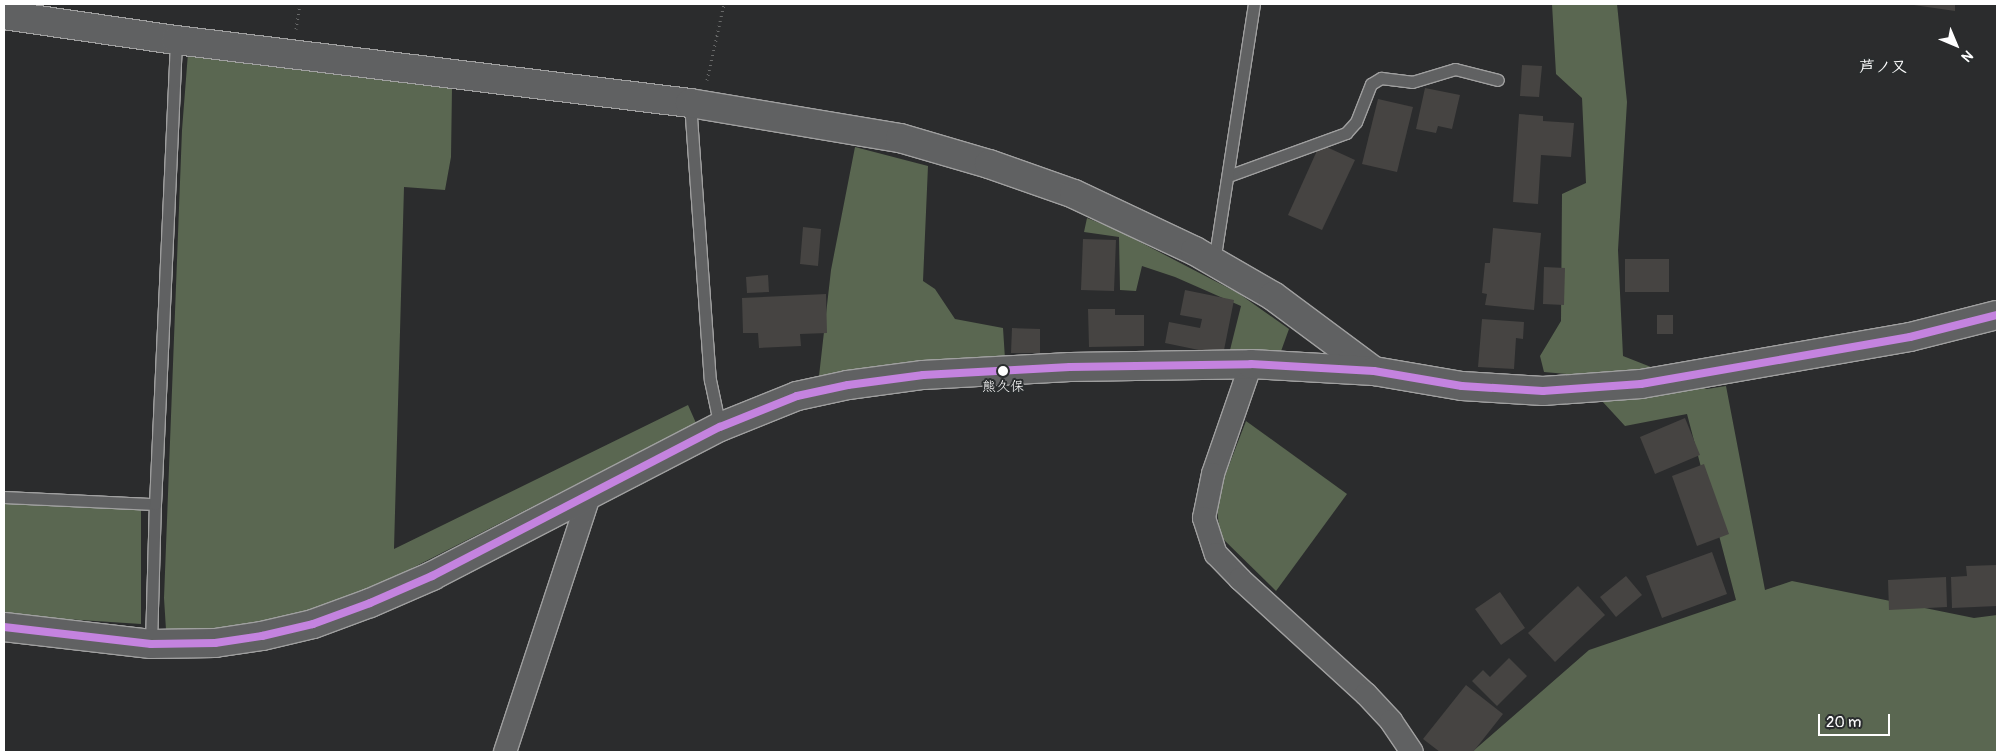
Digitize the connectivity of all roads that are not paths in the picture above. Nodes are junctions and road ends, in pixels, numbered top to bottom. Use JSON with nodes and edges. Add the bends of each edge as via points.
{"nodes":[{"id":1,"x":1254,"y":4,"type":"edge"},
{"id":2,"x":4,"y":14,"type":"edge"},
{"id":3,"x":176,"y":40,"type":"junction"},
{"id":4,"x":1498,"y":80,"type":"dead end"},
{"id":5,"x":696,"y":104,"type":"junction"},
{"id":6,"x":1228,"y":176,"type":"junction"},
{"id":7,"x":1214,"y":262,"type":"junction"},
{"id":8,"x":1997,"y":315,"type":"edge"},
{"id":9,"x":1251,"y":364,"type":"junction"},
{"id":10,"x":1374,"y":371,"type":"junction"},
{"id":11,"x":720,"y":427,"type":"junction"},
{"id":12,"x":590,"y":494,"type":"junction"},
{"id":13,"x":4,"y":497,"type":"edge"},
{"id":14,"x":155,"y":504,"type":"junction"},
{"id":15,"x":4,"y":627,"type":"edge"},
{"id":16,"x":151,"y":644,"type":"junction"},
{"id":17,"x":505,"y":752,"type":"edge"},
{"id":18,"x":1412,"y":752,"type":"edge"}],
"edges":[{"from":1,"to":6,"type":"lane"},
{"from":2,"to":3,"type":"main road"},
{"from":3,"to":5,"type":"main road"},
{"from":3,"to":14,"type":"lane"},
{"from":4,"to":6,"type":"lane","via":[[1455,69],[1412,82],[1381,78],[1371,84],[1356,122],[1346,133]]},
{"from":5,"to":7,"type":"main road","via":[[900,138],[989,164],[1074,194]]},
{"from":5,"to":11,"type":"lane","via":[[710,380]]},
{"from":6,"to":7,"type":"lane"},
{"from":7,"to":10,"type":"main road","via":[[1272,296]]},
{"from":8,"to":10,"type":"main road","via":[[1910,337],[1640,384],[1543,391],[1462,386]]},
{"from":9,"to":10,"type":"main road"},
{"from":9,"to":11,"type":"main road","via":[[1070,367],[923,375],[796,396]]},
{"from":9,"to":18,"type":"street","via":[[1213,474],[1204,518],[1216,554],[1366,694],[1391,721]]},
{"from":11,"to":12,"type":"main road"},
{"from":12,"to":16,"type":"main road","via":[[432,576],[314,624],[216,643]]},
{"from":12,"to":17,"type":"street"},
{"from":13,"to":14,"type":"lane"},
{"from":14,"to":16,"type":"lane"},
{"from":15,"to":16,"type":"main road"}]}
